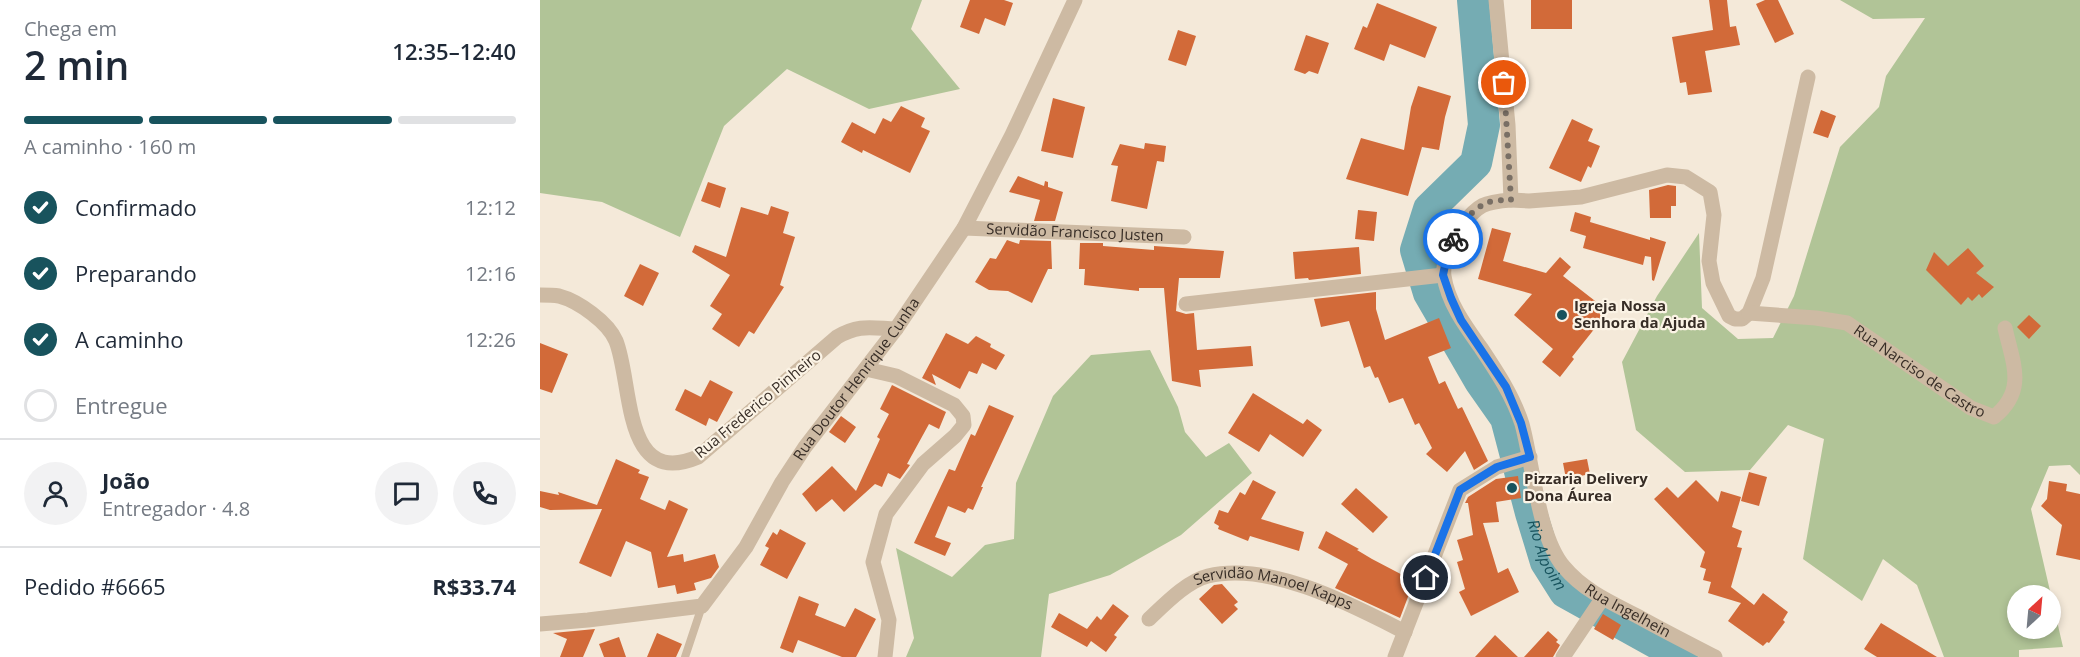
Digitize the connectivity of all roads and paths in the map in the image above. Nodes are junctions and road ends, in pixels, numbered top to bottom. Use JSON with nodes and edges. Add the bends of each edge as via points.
{"nodes":[{"id":1,"x":1075,"y":0,"type":"edge"},
{"id":2,"x":1496,"y":0,"type":"edge"},
{"id":3,"x":1808,"y":77,"type":"dead end"},
{"id":4,"x":1511,"y":200,"type":"junction"},
{"id":5,"x":964,"y":228,"type":"junction"},
{"id":6,"x":1184,"y":237,"type":"dead end"},
{"id":7,"x":1443,"y":275,"type":"junction"},
{"id":8,"x":540,"y":295,"type":"edge"},
{"id":9,"x":1186,"y":304,"type":"dead end"},
{"id":10,"x":1749,"y":313,"type":"junction"},
{"id":11,"x":2005,"y":328,"type":"dead end"},
{"id":12,"x":896,"y":329,"type":"junction"},
{"id":13,"x":866,"y":369,"type":"junction"},
{"id":14,"x":1529,"y":458,"type":"junction"},
{"id":15,"x":1602,"y":599,"type":"junction"},
{"id":16,"x":702,"y":606,"type":"junction"},
{"id":17,"x":1149,"y":619,"type":"dead end"},
{"id":18,"x":540,"y":624,"type":"edge"},
{"id":19,"x":1406,"y":632,"type":"junction"},
{"id":20,"x":685,"y":657,"type":"edge"},
{"id":21,"x":885,"y":657,"type":"edge"},
{"id":22,"x":1395,"y":657,"type":"edge"},
{"id":23,"x":1563,"y":657,"type":"edge"},
{"id":24,"x":1715,"y":657,"type":"edge"}],
"edges":[{"from":1,"to":5,"type":"street","name":"Rua Doutor Henrique Cunha"},
{"from":2,"to":4,"type":"street"},
{"from":3,"to":10,"type":"street","via":[[1763,278]]},
{"from":4,"to":7,"type":"street","via":[[1488,202],[1470,214],[1456,232]]},
{"from":4,"to":10,"type":"street","name":"Rua Narciso de Castro","via":[[1581,197],[1667,175],[1686,177],[1710,192],[1714,214],[1709,261],[1720,300],[1735,320]]},
{"from":5,"to":6,"type":"street","name":"Servidão Francisco Justen"},
{"from":5,"to":12,"type":"street","name":"Rua Doutor Henrique Cunha"},
{"from":7,"to":9,"type":"street"},
{"from":7,"to":14,"type":"street","name":"Rua Ingelhein","via":[[1461,320],[1506,387],[1521,423]]},
{"from":8,"to":12,"type":"street","name":"Rua Frederico Pinheiro","via":[[560,297],[585,309],[616,340],[632,416],[644,449],[663,464],[698,457],[844,333],[863,327]]},
{"from":10,"to":11,"type":"street","name":"Rua Narciso de Castro","via":[[1847,323],[1971,408],[1994,417],[2007,406],[2017,383]]},
{"from":12,"to":13,"type":"street","name":"Rua Doutor Henrique Cunha"},
{"from":13,"to":16,"type":"street","name":"Rua Doutor Henrique Cunha","via":[[806,447],[746,547]]},
{"from":13,"to":21,"type":"street","via":[[896,376],[954,405],[963,416],[964,425],[922,464],[886,514],[873,562],[889,620]]},
{"from":14,"to":15,"type":"street","name":"Rua Ingelhein","via":[[1543,521],[1561,564],[1576,581]]},
{"from":14,"to":19,"type":"street","via":[[1497,467],[1460,490]]},
{"from":15,"to":23,"type":"street"},
{"from":15,"to":24,"type":"street","name":"Rua Ingelhein"},
{"from":16,"to":18,"type":"street"},
{"from":16,"to":20,"type":"lane"},
{"from":17,"to":19,"type":"street","name":"Servidão Manoel Kapps","via":[[1179,592],[1206,576],[1235,572],[1277,578],[1325,593]]},
{"from":19,"to":22,"type":"street"}]}
